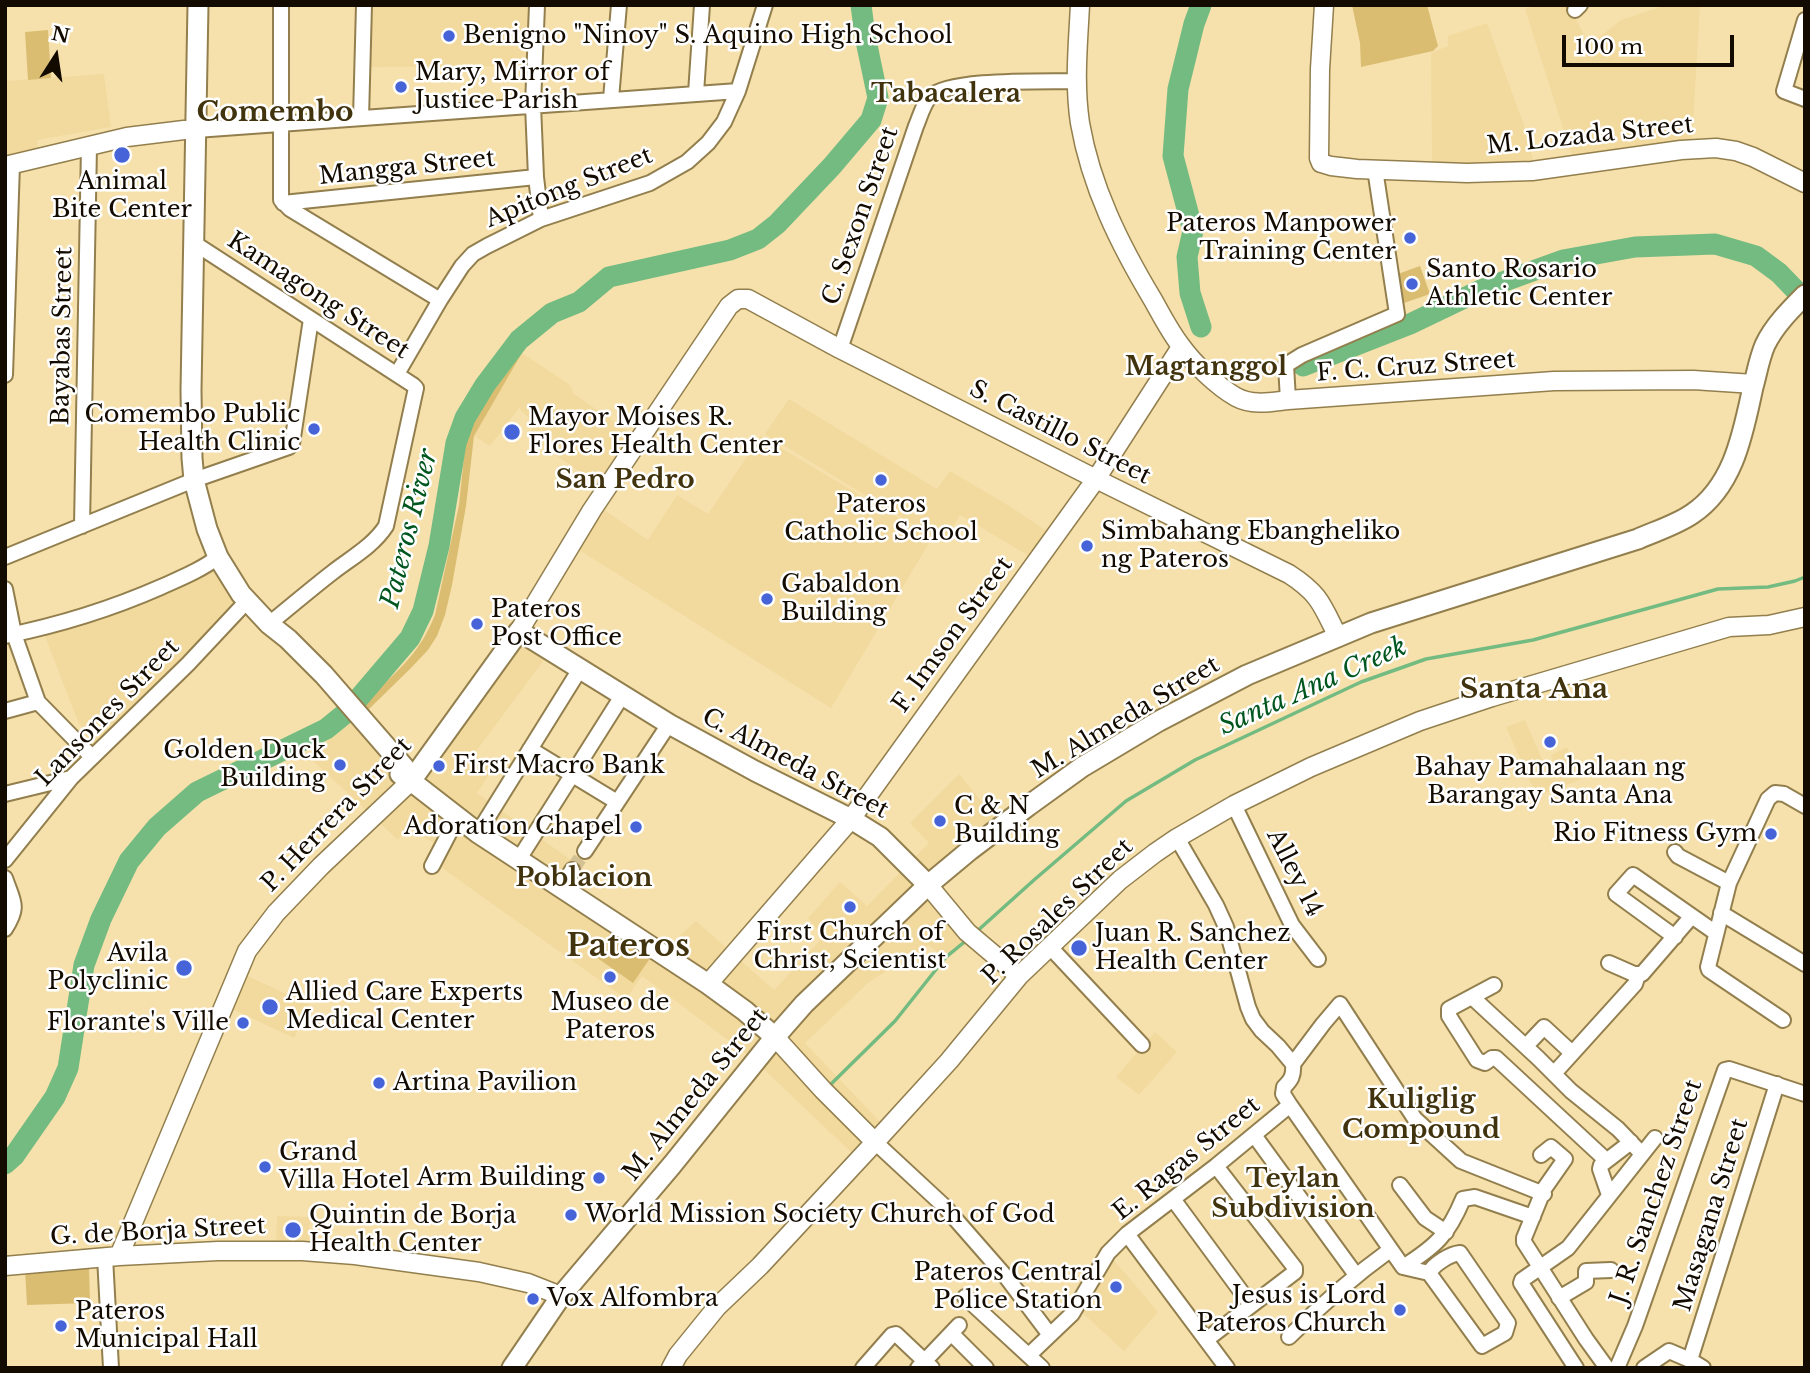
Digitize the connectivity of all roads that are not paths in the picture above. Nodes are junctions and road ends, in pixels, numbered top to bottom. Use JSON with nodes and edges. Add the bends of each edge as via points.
{"nodes":[{"id":1,"x":198,"y":5,"type":"edge"},
{"id":2,"x":281,"y":5,"type":"edge"},
{"id":3,"x":364,"y":5,"type":"edge"},
{"id":4,"x":537,"y":5,"type":"edge"},
{"id":5,"x":620,"y":5,"type":"edge"},
{"id":6,"x":702,"y":5,"type":"edge"},
{"id":7,"x":765,"y":5,"type":"edge"},
{"id":8,"x":1080,"y":5,"type":"edge"},
{"id":9,"x":1324,"y":5,"type":"edge"},
{"id":10,"x":1805,"y":20,"type":"edge"},
{"id":11,"x":1076,"y":81,"type":"junction"},
{"id":12,"x":738,"y":90,"type":"junction"},
{"id":13,"x":696,"y":93,"type":"junction"},
{"id":14,"x":611,"y":99,"type":"junction"},
{"id":15,"x":1805,"y":99,"type":"edge"},
{"id":16,"x":533,"y":105,"type":"junction"},
{"id":17,"x":360,"y":118,"type":"junction"},
{"id":18,"x":282,"y":124,"type":"junction"},
{"id":19,"x":196,"y":130,"type":"junction"},
{"id":20,"x":89,"y":146,"type":"junction"},
{"id":21,"x":9,"y":165,"type":"edge"},
{"id":22,"x":1375,"y":169,"type":"junction"},
{"id":23,"x":536,"y":177,"type":"junction"},
{"id":24,"x":1805,"y":183,"type":"edge"},
{"id":25,"x":283,"y":203,"type":"junction"},
{"id":26,"x":541,"y":219,"type":"junction"},
{"id":27,"x":194,"y":243,"type":"junction"},
{"id":28,"x":1805,"y":295,"type":"edge"},
{"id":29,"x":738,"y":299,"type":"joint"},
{"id":30,"x":440,"y":300,"type":"junction"},
{"id":31,"x":311,"y":319,"type":"junction"},
{"id":32,"x":1181,"y":347,"type":"junction"},
{"id":33,"x":840,"y":349,"type":"junction"},
{"id":34,"x":397,"y":374,"type":"junction"},
{"id":35,"x":5,"y":375,"type":"edge"},
{"id":36,"x":1754,"y":384,"type":"junction"},
{"id":37,"x":1288,"y":400,"type":"junction"},
{"id":38,"x":1096,"y":479,"type":"junction"},
{"id":39,"x":194,"y":480,"type":"junction"},
{"id":40,"x":82,"y":526,"type":"junction"},
{"id":41,"x":5,"y":557,"type":"edge"},
{"id":42,"x":218,"y":557,"type":"junction"},
{"id":43,"x":5,"y":589,"type":"edge"},
{"id":44,"x":247,"y":601,"type":"junction"},
{"id":45,"x":1805,"y":617,"type":"edge"},
{"id":46,"x":269,"y":624,"type":"junction"},
{"id":47,"x":519,"y":631,"type":"junction"},
{"id":48,"x":10,"y":635,"type":"edge"},
{"id":49,"x":1338,"y":637,"type":"junction"},
{"id":50,"x":580,"y":670,"type":"junction"},
{"id":51,"x":622,"y":696,"type":"junction"},
{"id":52,"x":38,"y":702,"type":"junction"},
{"id":53,"x":5,"y":711,"type":"edge"},
{"id":54,"x":669,"y":724,"type":"junction"},
{"id":55,"x":530,"y":749,"type":"junction"},
{"id":56,"x":92,"y":757,"type":"junction"},
{"id":57,"x":572,"y":776,"type":"junction"},
{"id":58,"x":71,"y":778,"type":"junction"},
{"id":59,"x":411,"y":781,"type":"junction"},
{"id":60,"x":5,"y":794,"type":"edge"},
{"id":61,"x":617,"y":802,"type":"junction"},
{"id":62,"x":1234,"y":805,"type":"junction"},
{"id":63,"x":1805,"y":806,"type":"edge"},
{"id":64,"x":457,"y":818,"type":"junction"},
{"id":65,"x":850,"y":819,"type":"junction"},
{"id":66,"x":478,"y":832,"type":"junction"},
{"id":67,"x":1177,"y":838,"type":"junction"},
{"id":68,"x":584,"y":851,"type":"tunnel mouth"},
{"id":69,"x":1675,"y":852,"type":"dead end"},
{"id":70,"x":519,"y":859,"type":"junction"},
{"id":71,"x":5,"y":860,"type":"edge"},
{"id":72,"x":432,"y":866,"type":"dead end"},
{"id":73,"x":5,"y":878,"type":"edge"},
{"id":74,"x":1729,"y":883,"type":"junction"},
{"id":75,"x":928,"y":885,"type":"junction"},
{"id":76,"x":1721,"y":913,"type":"junction"},
{"id":77,"x":1692,"y":916,"type":"junction"},
{"id":78,"x":5,"y":929,"type":"edge"},
{"id":79,"x":1716,"y":933,"type":"junction"},
{"id":80,"x":1675,"y":937,"type":"junction"},
{"id":81,"x":1050,"y":947,"type":"junction"},
{"id":82,"x":1318,"y":959,"type":"dead end"},
{"id":83,"x":1609,"y":963,"type":"dead end"},
{"id":84,"x":1805,"y":964,"type":"edge"},
{"id":85,"x":1638,"y":975,"type":"junction"},
{"id":86,"x":1019,"y":976,"type":"junction"},
{"id":87,"x":708,"y":984,"type":"junction"},
{"id":88,"x":1494,"y":985,"type":"dead end"},
{"id":89,"x":1472,"y":998,"type":"junction"},
{"id":90,"x":1783,"y":1020,"type":"dead end"},
{"id":91,"x":775,"y":1037,"type":"junction"},
{"id":92,"x":1142,"y":1045,"type":"dead end"},
{"id":93,"x":1526,"y":1046,"type":"junction"},
{"id":94,"x":1572,"y":1053,"type":"junction"},
{"id":95,"x":1293,"y":1064,"type":"junction"},
{"id":96,"x":1553,"y":1072,"type":"junction"},
{"id":97,"x":1777,"y":1084,"type":"junction"},
{"id":98,"x":1805,"y":1094,"type":"edge"},
{"id":99,"x":1290,"y":1105,"type":"junction"},
{"id":100,"x":1254,"y":1135,"type":"junction"},
{"id":101,"x":1655,"y":1139,"type":"dead end"},
{"id":102,"x":875,"y":1142,"type":"junction"},
{"id":103,"x":1631,"y":1142,"type":"junction"},
{"id":104,"x":1642,"y":1154,"type":"junction"},
{"id":105,"x":1541,"y":1155,"type":"dead end"},
{"id":106,"x":1606,"y":1160,"type":"junction"},
{"id":107,"x":1216,"y":1166,"type":"junction"},
{"id":108,"x":1400,"y":1185,"type":"dead end"},
{"id":109,"x":1543,"y":1193,"type":"junction"},
{"id":110,"x":1609,"y":1195,"type":"junction"},
{"id":111,"x":1173,"y":1199,"type":"junction"},
{"id":112,"x":1532,"y":1217,"type":"junction"},
{"id":113,"x":1446,"y":1232,"type":"junction"},
{"id":114,"x":1127,"y":1234,"type":"junction"},
{"id":115,"x":1390,"y":1250,"type":"junction"},
{"id":116,"x":112,"y":1256,"type":"junction"},
{"id":117,"x":5,"y":1266,"type":"edge"},
{"id":118,"x":1403,"y":1267,"type":"junction"},
{"id":119,"x":1541,"y":1268,"type":"junction"},
{"id":120,"x":1611,"y":1270,"type":"dead end"},
{"id":121,"x":1429,"y":1273,"type":"junction"},
{"id":122,"x":1356,"y":1275,"type":"junction"},
{"id":123,"x":561,"y":1296,"type":"junction"},
{"id":124,"x":965,"y":1297,"type":"dead end"},
{"id":125,"x":1559,"y":1298,"type":"junction"},
{"id":126,"x":1251,"y":1305,"type":"junction"},
{"id":127,"x":1051,"y":1335,"type":"junction"},
{"id":128,"x":1289,"y":1337,"type":"dead end"},
{"id":129,"x":1206,"y":1340,"type":"junction"},
{"id":130,"x":1029,"y":1355,"type":"junction"},
{"id":131,"x":1696,"y":1364,"type":"edge"},
{"id":132,"x":925,"y":1365,"type":"edge"},
{"id":133,"x":111,"y":1368,"type":"edge"},
{"id":134,"x":512,"y":1368,"type":"edge"},
{"id":135,"x":671,"y":1368,"type":"edge"},
{"id":136,"x":863,"y":1368,"type":"edge"},
{"id":137,"x":986,"y":1368,"type":"edge"},
{"id":138,"x":1042,"y":1368,"type":"edge"},
{"id":139,"x":1227,"y":1368,"type":"edge"},
{"id":140,"x":1576,"y":1368,"type":"edge"},
{"id":141,"x":1607,"y":1368,"type":"edge"},
{"id":142,"x":1617,"y":1368,"type":"edge"},
{"id":143,"x":1644,"y":1368,"type":"edge"}],
"edges":[{"from":1,"to":19,"type":"main road"},
{"from":2,"to":18,"type":"street"},
{"from":3,"to":17,"type":"street"},
{"from":4,"to":16,"type":"street"},
{"from":5,"to":14,"type":"street"},
{"from":6,"to":13,"type":"street"},
{"from":7,"to":12,"type":"street","name":"Apitong Street"},
{"from":8,"to":11,"type":"street","name":"F. C. Cruz Street"},
{"from":9,"to":22,"type":"street","name":"M. Lozada Street","via":[[1319,158],[1331,166]]},
{"from":10,"to":15,"type":"street","via":[[1784,92]]},
{"from":11,"to":32,"type":"street","name":"F. C. Cruz Street","via":[[1091,168],[1112,225]]},
{"from":11,"to":33,"type":"street","name":"C. Sexon Street","via":[[965,84],[938,90],[928,98]]},
{"from":12,"to":13,"type":"street"},
{"from":12,"to":26,"type":"street","name":"Apitong Street","via":[[724,122],[687,162],[650,183]]},
{"from":13,"to":14,"type":"street"},
{"from":14,"to":16,"type":"street"},
{"from":16,"to":17,"type":"street"},
{"from":16,"to":23,"type":"street"},
{"from":17,"to":18,"type":"street"},
{"from":18,"to":19,"type":"street"},
{"from":18,"to":25,"type":"street"},
{"from":19,"to":20,"type":"street"},
{"from":19,"to":27,"type":"main road"},
{"from":20,"to":21,"type":"street"},
{"from":20,"to":40,"type":"street","name":"Bayabas Street"},
{"from":21,"to":35,"type":"street"},
{"from":22,"to":24,"type":"street","name":"M. Lozada Street","via":[[1532,171],[1716,148],[1753,157]]},
{"from":22,"to":37,"type":"street","via":[[1396,314],[1302,355],[1287,372]]},
{"from":23,"to":25,"type":"street","name":"Mangga Street"},
{"from":23,"to":26,"type":"street"},
{"from":25,"to":30,"type":"street"},
{"from":26,"to":30,"type":"street","name":"Apitong Street","via":[[473,254]]},
{"from":27,"to":31,"type":"street","name":"Kamagong Street"},
{"from":27,"to":39,"type":"main road"},
{"from":28,"to":36,"type":"main road","name":"M. Almeda Street","via":[[1766,343]]},
{"from":29,"to":33,"type":"street","name":"S. Castillo Street","via":[[748,299]]},
{"from":29,"to":47,"type":"street","name":"P. Herrera Street","via":[[592,510]]},
{"from":30,"to":34,"type":"street","name":"Apitong Street"},
{"from":31,"to":34,"type":"street","name":"Kamagong Street"},
{"from":31,"to":39,"type":"street","via":[[291,445]]},
{"from":32,"to":37,"type":"street","name":"F. C. Cruz Street","via":[[1237,398],[1257,403]]},
{"from":32,"to":38,"type":"street","name":"F. Imson Street"},
{"from":33,"to":38,"type":"street","name":"S. Castillo Street"},
{"from":34,"to":46,"type":"street","name":"Kamagong Street","via":[[416,388],[386,526],[367,547]]},
{"from":36,"to":37,"type":"street","name":"F. C. Cruz Street","via":[[1553,381]]},
{"from":36,"to":49,"type":"main road","name":"M. Almeda Street","via":[[1728,472],[1692,514],[1638,539]]},
{"from":38,"to":49,"type":"street","name":"S. Castillo Street","via":[[1307,586],[1319,598]]},
{"from":38,"to":65,"type":"street","name":"F. Imson Street"},
{"from":39,"to":40,"type":"street"},
{"from":39,"to":42,"type":"main road"},
{"from":40,"to":41,"type":"street"},
{"from":42,"to":44,"type":"main road"},
{"from":42,"to":48,"type":"street","via":[[127,602]]},
{"from":43,"to":48,"type":"street"},
{"from":44,"to":46,"type":"main road"},
{"from":44,"to":56,"type":"street","name":"Lansones Street"},
{"from":45,"to":62,"type":"street","name":"P. Rosales Street","via":[[1729,627],[1454,709],[1334,757]]},
{"from":46,"to":59,"type":"main road","via":[[288,639]]},
{"from":47,"to":50,"type":"main road","name":"C. Almeda Street"},
{"from":47,"to":59,"type":"main road","name":"P. Herrera Street"},
{"from":48,"to":52,"type":"street"},
{"from":49,"to":75,"type":"main road","name":"M. Almeda Street","via":[[1247,675],[1158,721],[1028,806]]},
{"from":50,"to":51,"type":"main road","name":"C. Almeda Street"},
{"from":50,"to":55,"type":"street"},
{"from":51,"to":54,"type":"main road","name":"C. Almeda Street"},
{"from":51,"to":57,"type":"street"},
{"from":52,"to":53,"type":"street"},
{"from":52,"to":56,"type":"street"},
{"from":54,"to":61,"type":"street"},
{"from":54,"to":65,"type":"main road","name":"C. Almeda Street"},
{"from":55,"to":57,"type":"street"},
{"from":55,"to":66,"type":"street"},
{"from":56,"to":58,"type":"street","name":"Lansones Street"},
{"from":57,"to":61,"type":"street"},
{"from":57,"to":70,"type":"street"},
{"from":58,"to":60,"type":"street"},
{"from":58,"to":71,"type":"street","name":"Lansones Street"},
{"from":59,"to":64,"type":"main road"},
{"from":59,"to":116,"type":"street","name":"P. Herrera Street","via":[[321,866],[247,951]]},
{"from":61,"to":68,"type":"street"},
{"from":62,"to":67,"type":"street","name":"P. Rosales Street"},
{"from":62,"to":82,"type":"street","name":"Alley 14","via":[[1292,925]]},
{"from":63,"to":74,"type":"street","via":[[1784,794],[1775,793],[1768,799]]},
{"from":64,"to":66,"type":"main road"},
{"from":64,"to":72,"type":"street"},
{"from":65,"to":75,"type":"main road","name":"C. Almeda Street","via":[[880,837]]},
{"from":65,"to":87,"type":"street","name":"F. Imson Street"},
{"from":66,"to":70,"type":"main road"},
{"from":67,"to":81,"type":"street","name":"P. Rosales Street","via":[[1120,880]]},
{"from":67,"to":95,"type":"street","via":[[1226,927],[1253,1019]]},
{"from":69,"to":74,"type":"street"},
{"from":70,"to":87,"type":"main road","via":[[567,878]]},
{"from":73,"to":78,"type":"street","via":[[15,906]]},
{"from":74,"to":76,"type":"street"},
{"from":75,"to":86,"type":"street","name":"C. Almeda Street","via":[[967,932]]},
{"from":75,"to":91,"type":"main road","name":"M. Almeda Street","via":[[812,995]]},
{"from":76,"to":79,"type":"street"},
{"from":76,"to":84,"type":"street"},
{"from":77,"to":79,"type":"street"},
{"from":77,"to":80,"type":"street"},
{"from":77,"to":80,"type":"street","via":[[1633,875],[1616,894]]},
{"from":79,"to":90,"type":"street","via":[[1709,970]]},
{"from":80,"to":85,"type":"street"},
{"from":81,"to":86,"type":"street","name":"P. Rosales Street"},
{"from":81,"to":92,"type":"street"},
{"from":83,"to":85,"type":"street"},
{"from":85,"to":94,"type":"street","via":[[1635,984]]},
{"from":86,"to":102,"type":"street","name":"P. Rosales Street"},
{"from":87,"to":91,"type":"main road"},
{"from":88,"to":89,"type":"street"},
{"from":89,"to":93,"type":"street"},
{"from":89,"to":106,"type":"street","via":[[1448,1012],[1477,1060],[1499,1060]]},
{"from":91,"to":102,"type":"street"},
{"from":91,"to":123,"type":"main road","name":"M. Almeda Street"},
{"from":93,"to":94,"type":"street","via":[[1544,1027]]},
{"from":93,"to":96,"type":"street"},
{"from":94,"to":96,"type":"street"},
{"from":95,"to":99,"type":"street","name":"E. Ragas Street","via":[[1292,1079],[1283,1094]]},
{"from":95,"to":109,"type":"street","via":[[1340,1004],[1415,1119],[1461,1161]]},
{"from":96,"to":103,"type":"street"},
{"from":97,"to":98,"type":"street","name":"J. R. Sanchez Street"},
{"from":97,"to":131,"type":"street","name":"Masagana Street"},
{"from":97,"to":142,"type":"street","name":"J. R. Sanchez Street","via":[[1729,1069],[1723,1073]]},
{"from":99,"to":100,"type":"street","name":"E. Ragas Street"},
{"from":99,"to":115,"type":"street"},
{"from":100,"to":107,"type":"street","name":"E. Ragas Street"},
{"from":100,"to":122,"type":"street"},
{"from":101,"to":104,"type":"street"},
{"from":102,"to":127,"type":"street","via":[[944,1206]]},
{"from":102,"to":135,"type":"street","name":"P. Rosales Street","via":[[717,1307]]},
{"from":103,"to":104,"type":"street"},
{"from":103,"to":106,"type":"street"},
{"from":104,"to":110,"type":"street"},
{"from":105,"to":109,"type":"street","via":[[1551,1147],[1564,1159]]},
{"from":106,"to":110,"type":"street","via":[[1600,1169]]},
{"from":107,"to":111,"type":"street","name":"E. Ragas Street"},
{"from":107,"to":126,"type":"street","via":[[1295,1268],[1293,1275]]},
{"from":108,"to":113,"type":"street","via":[[1425,1218]]},
{"from":109,"to":112,"type":"street"},
{"from":110,"to":119,"type":"street","via":[[1565,1251]]},
{"from":111,"to":114,"type":"street","name":"E. Ragas Street"},
{"from":111,"to":126,"type":"street"},
{"from":112,"to":113,"type":"street","via":[[1469,1197],[1463,1199]]},
{"from":112,"to":119,"type":"street","via":[[1524,1240]]},
{"from":113,"to":118,"type":"street","via":[[1426,1253]]},
{"from":114,"to":127,"type":"street","name":"E. Ragas Street","via":[[1108,1252],[1072,1314]]},
{"from":114,"to":129,"type":"street"},
{"from":115,"to":118,"type":"street"},
{"from":115,"to":122,"type":"street"},
{"from":116,"to":117,"type":"street","name":"G. de Borja Street"},
{"from":116,"to":123,"type":"street","name":"G. de Borja Street","via":[[218,1251],[355,1255],[479,1272]]},
{"from":116,"to":133,"type":"street"},
{"from":118,"to":121,"type":"street"},
{"from":119,"to":125,"type":"street"},
{"from":119,"to":140,"type":"street","via":[[1522,1280],[1521,1286]]},
{"from":120,"to":125,"type":"street","via":[[1586,1271],[1586,1282]]},
{"from":121,"to":121,"type":"street","via":[[1482,1346],[1506,1331],[1507,1323],[1460,1253]]},
{"from":122,"to":128,"type":"street"},
{"from":123,"to":134,"type":"main road","name":"M. Almeda Street"},
{"from":124,"to":130,"type":"street"},
{"from":125,"to":141,"type":"street"},
{"from":126,"to":129,"type":"street"},
{"from":127,"to":130,"type":"street","name":"E. Ragas Street"},
{"from":129,"to":139,"type":"street"},
{"from":130,"to":138,"type":"street"},
{"from":131,"to":143,"type":"street","via":[[1666,1351]]},
{"from":132,"to":136,"type":"street","via":[[896,1334]]},
{"from":132,"to":137,"type":"street","via":[[956,1329]]}]}
